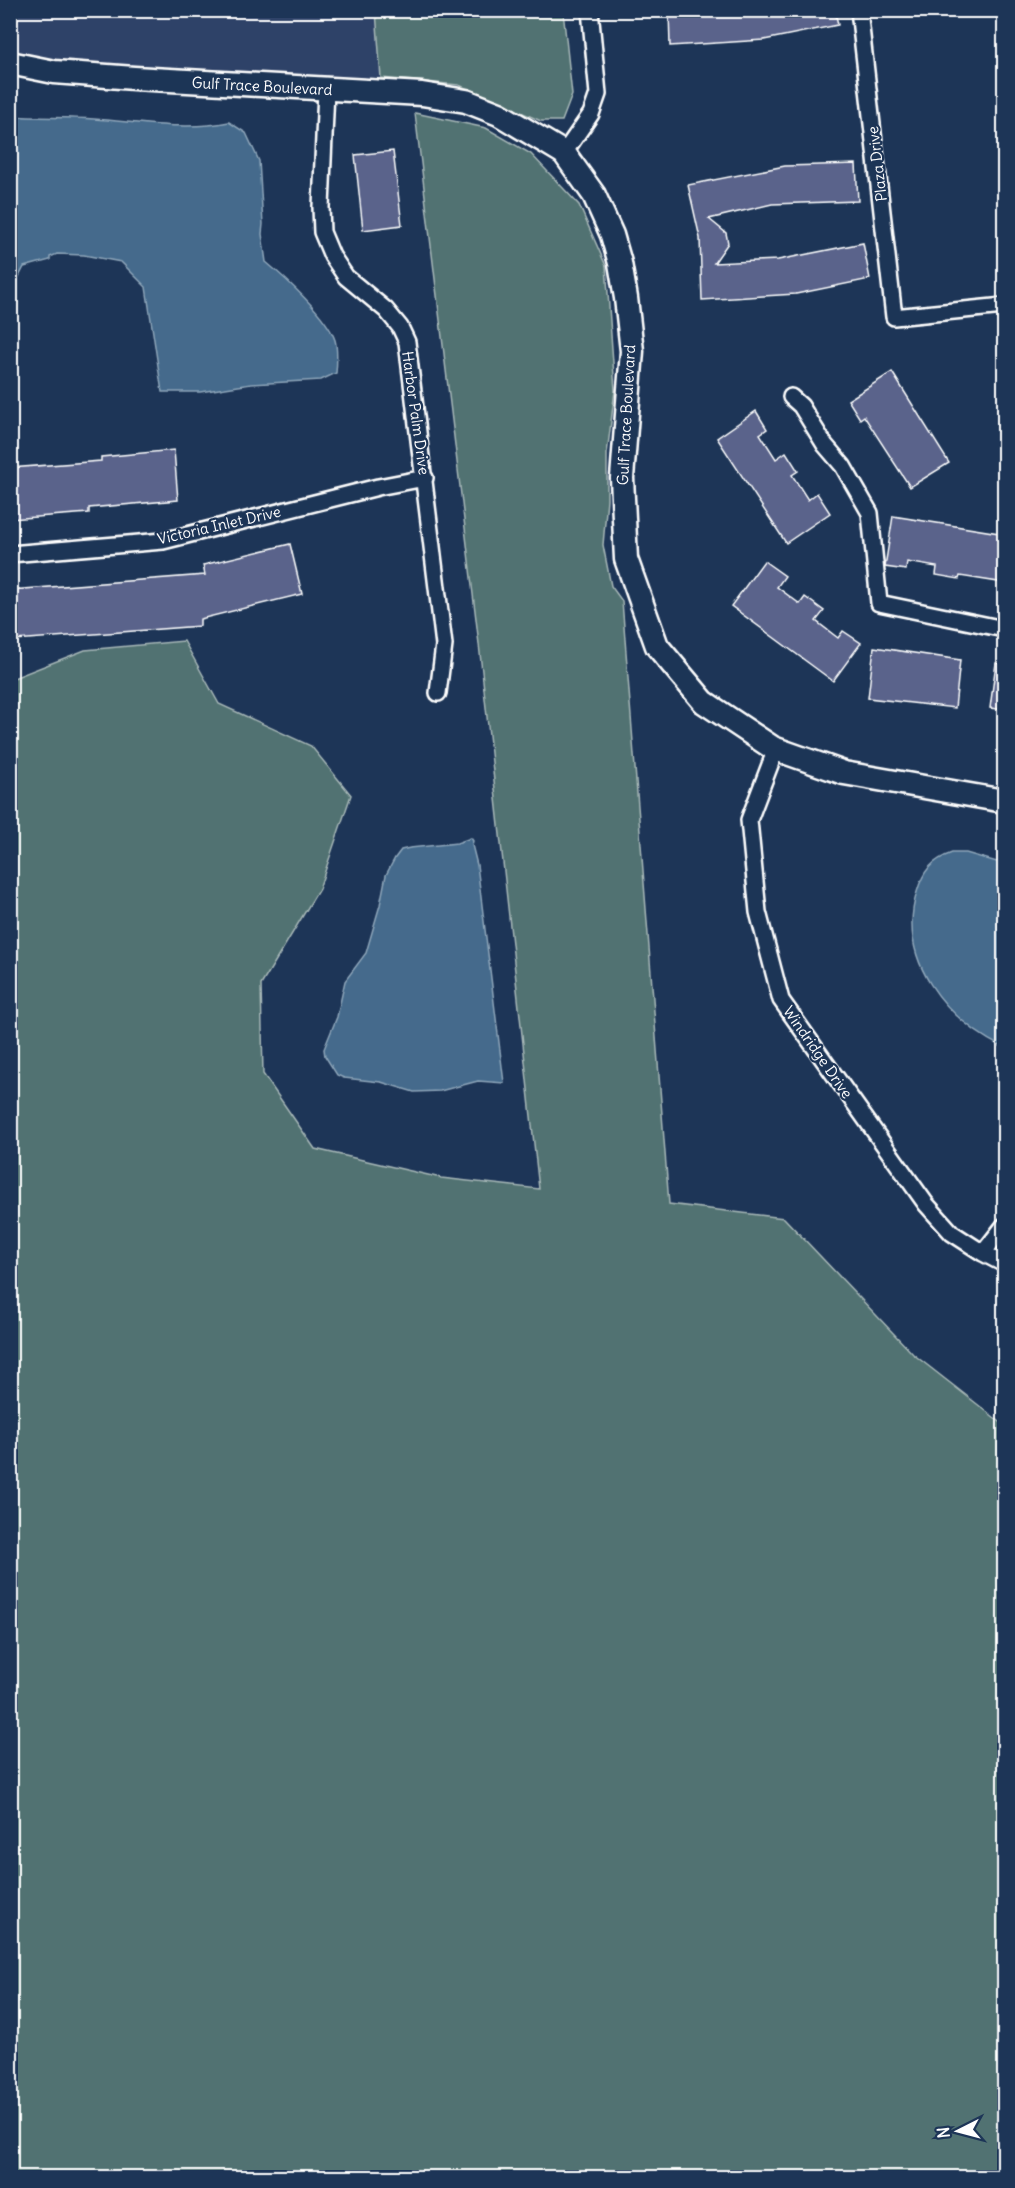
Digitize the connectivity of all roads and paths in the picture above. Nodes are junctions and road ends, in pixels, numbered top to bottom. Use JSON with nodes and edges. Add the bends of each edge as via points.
{"nodes":[{"id":1,"x":590,"y":10,"type":"edge"},
{"id":2,"x":859,"y":10,"type":"edge"},
{"id":3,"x":10,"y":63,"type":"edge"},
{"id":4,"x":326,"y":90,"type":"junction"},
{"id":5,"x":564,"y":153,"type":"junction"},
{"id":6,"x":1005,"y":306,"type":"edge"},
{"id":7,"x":791,"y":397,"type":"dead end"},
{"id":8,"x":425,"y":478,"type":"junction"},
{"id":9,"x":10,"y":554,"type":"edge"},
{"id":10,"x":1005,"y":628,"type":"edge"},
{"id":11,"x":438,"y":693,"type":"dead end"},
{"id":12,"x":776,"y":749,"type":"junction"},
{"id":13,"x":1005,"y":801,"type":"edge"},
{"id":14,"x":1005,"y":1226,"type":"edge"},
{"id":15,"x":983,"y":1253,"type":"junction"},
{"id":16,"x":1005,"y":1264,"type":"edge"}],
"edges":[{"from":1,"to":5,"type":"street","via":[[598,94],[591,114]]},
{"from":2,"to":6,"type":"street","name":"Plaza Drive","via":[[894,317]]},
{"from":3,"to":4,"type":"street","name":"Gulf Trace Boulevard","via":[[54,72],[123,78]]},
{"from":4,"to":5,"type":"street","name":"Gulf Trace Boulevard","via":[[422,94],[466,101],[499,114]]},
{"from":4,"to":8,"type":"street","name":"Harbor Palm Drive","via":[[322,232],[346,277],[386,310],[407,342]]},
{"from":5,"to":12,"type":"street","name":"Gulf Trace Boulevard","via":[[594,195],[612,236],[626,298],[632,351],[622,478],[626,559],[657,646],[704,702]]},
{"from":7,"to":10,"type":"street","via":[[843,466],[870,513],[879,603]]},
{"from":8,"to":9,"type":"street","name":"Victoria Inlet Drive","via":[[163,541]]},
{"from":8,"to":11,"type":"street","name":"Harbor Palm Drive","via":[[444,645]]},
{"from":12,"to":13,"type":"street","name":"Gulf Trace Boulevard","via":[[844,773]]},
{"from":12,"to":15,"type":"street","name":"Windridge Drive","via":[[749,820],[758,912],[781,1000],[926,1204],[952,1233]]},
{"from":14,"to":15,"type":"street"},
{"from":15,"to":16,"type":"street","name":"Windridge Drive"}]}
